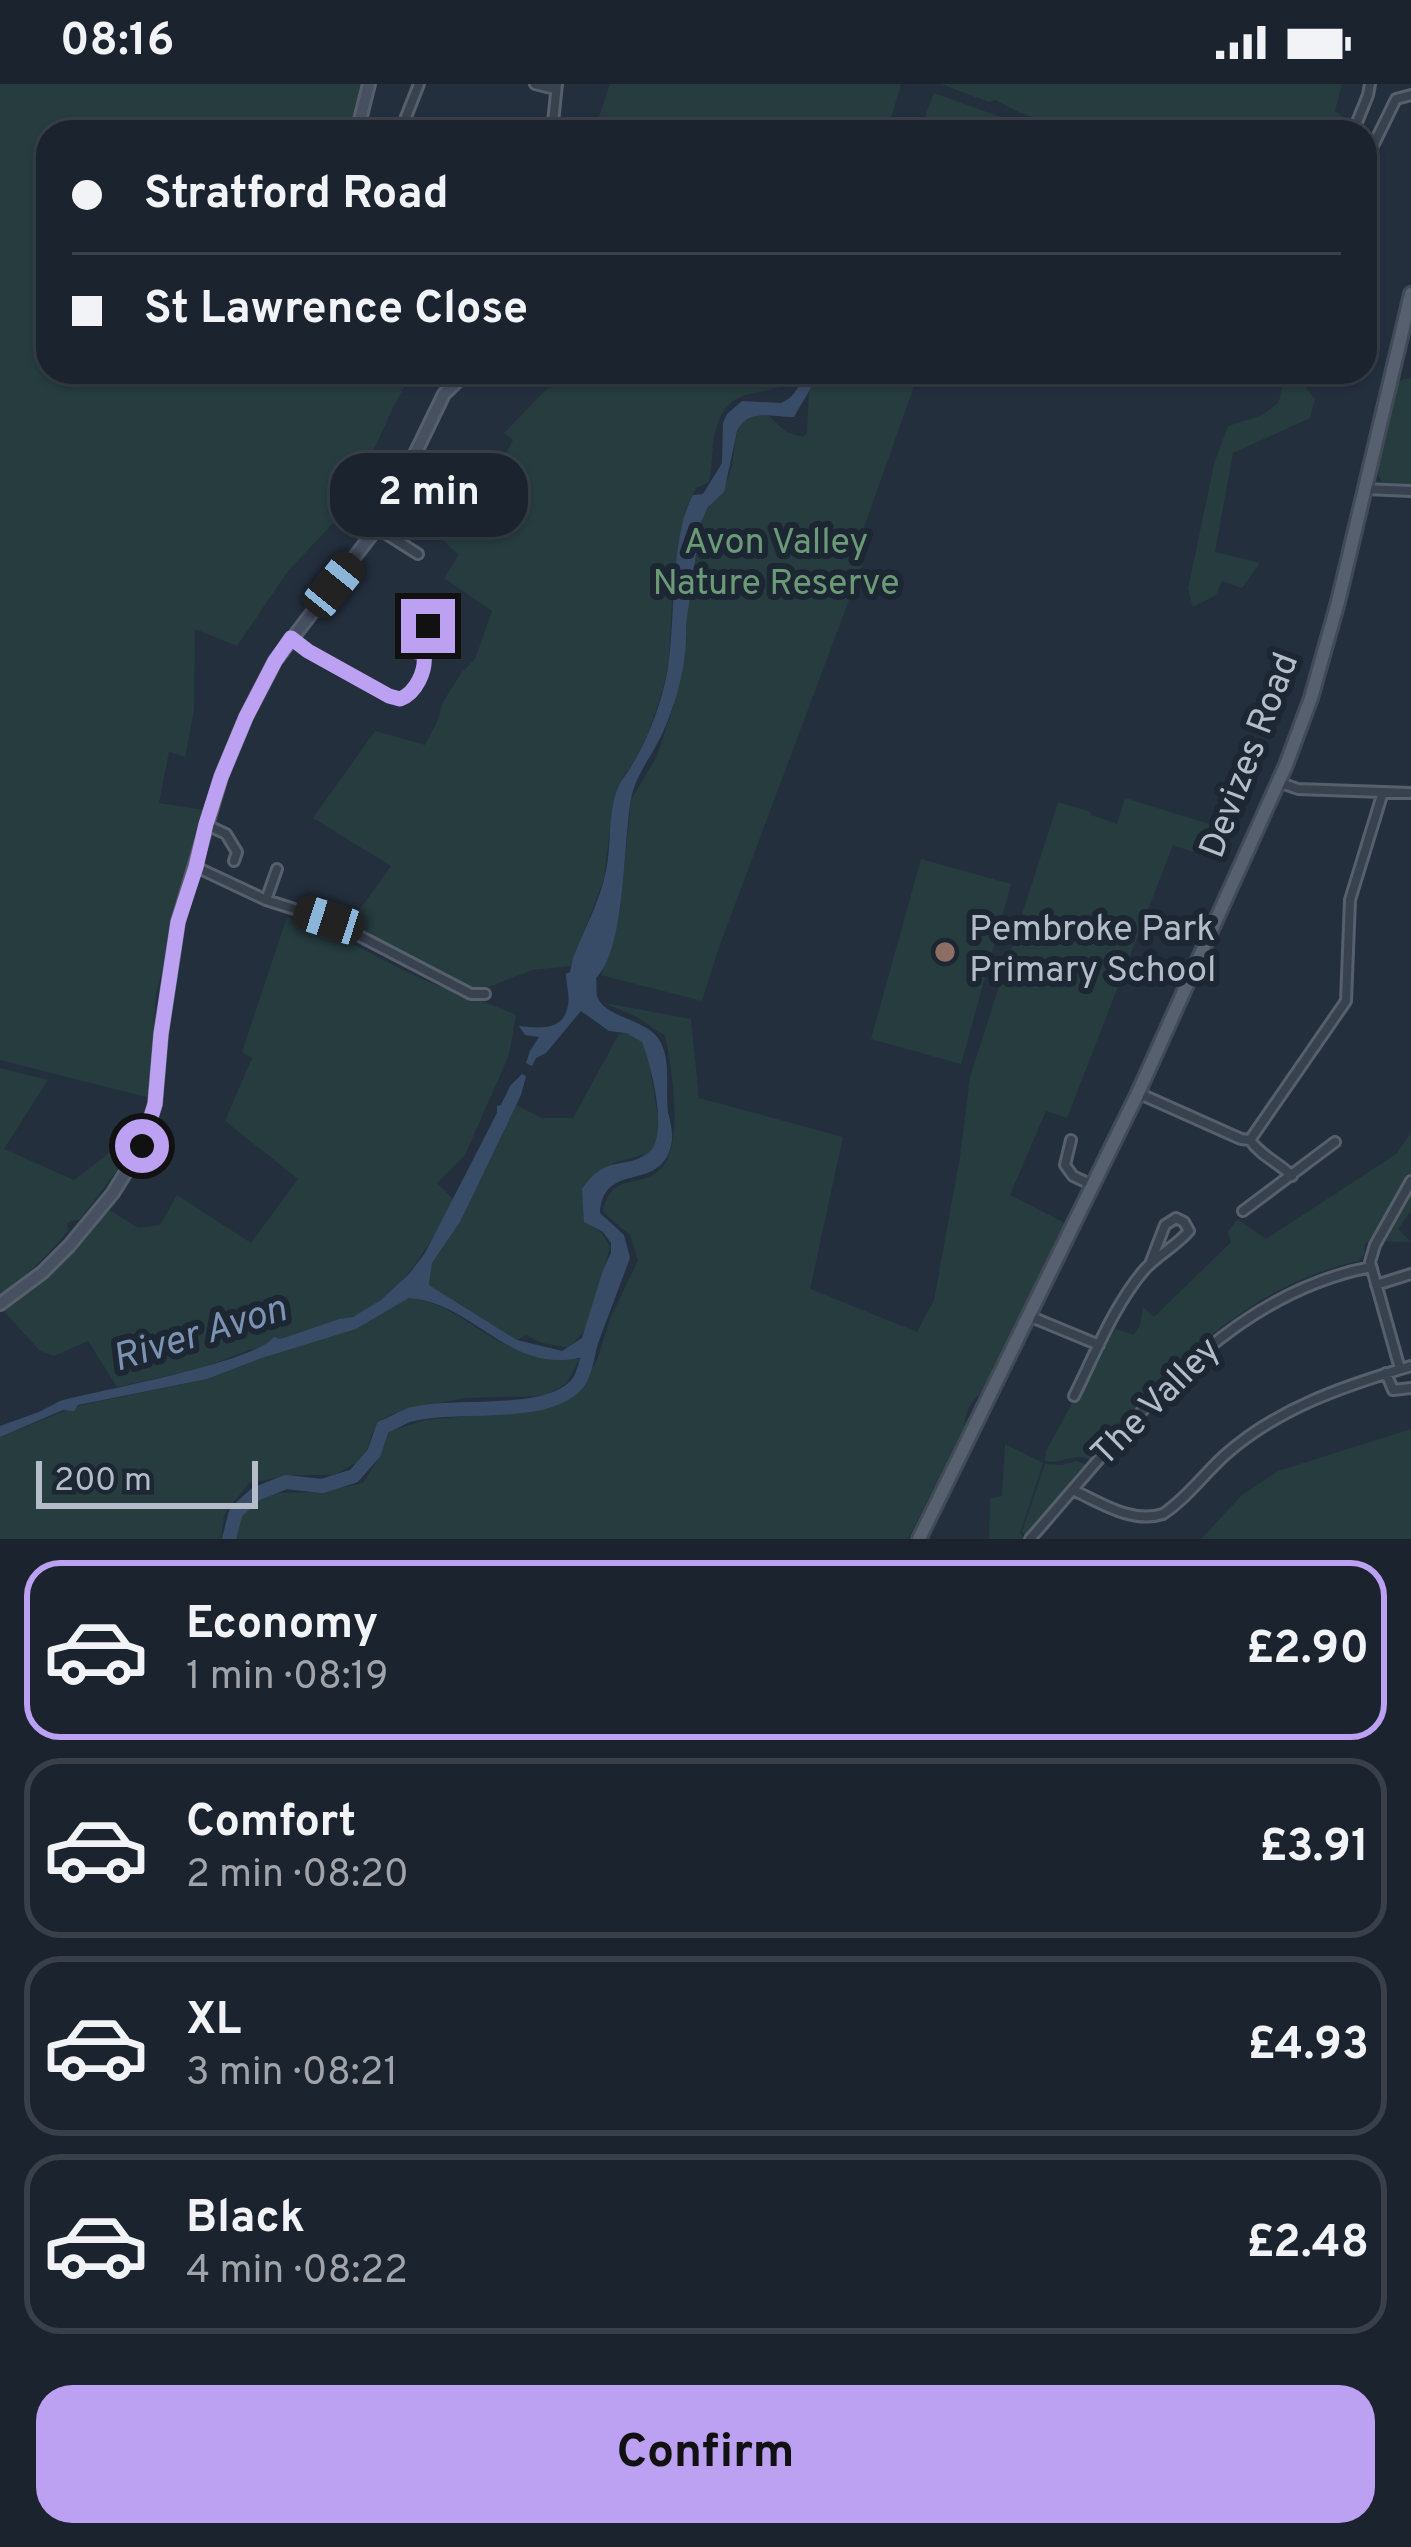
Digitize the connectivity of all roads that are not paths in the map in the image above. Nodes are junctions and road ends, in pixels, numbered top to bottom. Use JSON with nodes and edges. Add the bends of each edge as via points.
{"nodes":[{"id":1,"x":369,"y":84,"type":"edge"},
{"id":2,"x":419,"y":84,"type":"edge"},
{"id":3,"x":535,"y":84,"type":"edge"},
{"id":4,"x":1370,"y":84,"type":"edge"},
{"id":5,"x":556,"y":87,"type":"edge"},
{"id":6,"x":1411,"y":95,"type":"edge"},
{"id":7,"x":360,"y":120,"type":"edge"},
{"id":8,"x":405,"y":120,"type":"edge"},
{"id":9,"x":553,"y":120,"type":"edge"},
{"id":10,"x":1358,"y":120,"type":"edge"},
{"id":11,"x":1377,"y":138,"type":"edge"},
{"id":12,"x":1411,"y":298,"type":"edge"},
{"id":13,"x":454,"y":384,"type":"edge"},
{"id":14,"x":1366,"y":489,"type":"junction"},
{"id":15,"x":1411,"y":491,"type":"edge"},
{"id":16,"x":377,"y":528,"type":"junction"},
{"id":17,"x":418,"y":554,"type":"dead end"},
{"id":18,"x":291,"y":638,"type":"junction"},
{"id":19,"x":424,"y":655,"type":"junction"},
{"id":20,"x":1278,"y":782,"type":"junction"},
{"id":21,"x":1383,"y":792,"type":"junction"},
{"id":22,"x":1411,"y":793,"type":"edge"},
{"id":23,"x":206,"y":824,"type":"junction"},
{"id":24,"x":234,"y":861,"type":"dead end"},
{"id":25,"x":196,"y":867,"type":"junction"},
{"id":26,"x":277,"y":869,"type":"dead end"},
{"id":27,"x":266,"y":900,"type":"junction"},
{"id":28,"x":485,"y":994,"type":"dead end"},
{"id":29,"x":1138,"y":1093,"type":"junction"},
{"id":30,"x":1071,"y":1140,"type":"dead end"},
{"id":31,"x":1250,"y":1140,"type":"junction"},
{"id":32,"x":1335,"y":1142,"type":"dead end"},
{"id":33,"x":1292,"y":1176,"type":"junction"},
{"id":34,"x":1411,"y":1181,"type":"edge"},
{"id":35,"x":1092,"y":1185,"type":"junction"},
{"id":36,"x":1243,"y":1211,"type":"dead end"},
{"id":37,"x":1150,"y":1264,"type":"junction"},
{"id":38,"x":1371,"y":1267,"type":"junction"},
{"id":39,"x":1411,"y":1274,"type":"edge"},
{"id":40,"x":1376,"y":1285,"type":"junction"},
{"id":41,"x":0,"y":1304,"type":"edge"},
{"id":42,"x":1027,"y":1315,"type":"junction"},
{"id":43,"x":1099,"y":1345,"type":"junction"},
{"id":44,"x":1406,"y":1368,"type":"edge"},
{"id":45,"x":1386,"y":1373,"type":"junction"},
{"id":46,"x":1411,"y":1388,"type":"edge"},
{"id":47,"x":1074,"y":1396,"type":"dead end"},
{"id":48,"x":1073,"y":1490,"type":"junction"},
{"id":49,"x":919,"y":1539,"type":"edge"},
{"id":50,"x":1030,"y":1539,"type":"edge"}],
"edges":[{"from":1,"to":7,"type":"street"},
{"from":2,"to":8,"type":"street"},
{"from":3,"to":5,"type":"street"},
{"from":4,"to":10,"type":"street"},
{"from":5,"to":9,"type":"street"},
{"from":6,"to":11,"type":"street","via":[[1396,99]]},
{"from":12,"to":14,"type":"main road","name":"Devizes Road"},
{"from":13,"to":16,"type":"street"},
{"from":14,"to":15,"type":"street"},
{"from":14,"to":20,"type":"main road","name":"Devizes Road","via":[[1316,683]]},
{"from":16,"to":17,"type":"street"},
{"from":16,"to":18,"type":"street"},
{"from":18,"to":19,"type":"street","via":[[400,699],[413,689]]},
{"from":18,"to":23,"type":"street","via":[[246,717]]},
{"from":19,"to":19,"type":"street","via":[[407,642],[422,624],[437,640]]},
{"from":20,"to":21,"type":"street"},
{"from":20,"to":29,"type":"main road","name":"Devizes Road"},
{"from":21,"to":22,"type":"street"},
{"from":21,"to":31,"type":"street","via":[[1350,900],[1346,1001]]},
{"from":23,"to":24,"type":"street","via":[[231,839]]},
{"from":23,"to":25,"type":"street"},
{"from":25,"to":27,"type":"street"},
{"from":25,"to":41,"type":"street","via":[[178,922],[155,1104],[142,1146],[69,1246]]},
{"from":26,"to":27,"type":"street"},
{"from":27,"to":28,"type":"street","via":[[329,920],[471,994]]},
{"from":29,"to":31,"type":"street"},
{"from":29,"to":35,"type":"main road","name":"Devizes Road"},
{"from":30,"to":35,"type":"street","via":[[1066,1165]]},
{"from":31,"to":33,"type":"street"},
{"from":32,"to":33,"type":"street"},
{"from":33,"to":36,"type":"street"},
{"from":34,"to":38,"type":"street"},
{"from":35,"to":42,"type":"main road","name":"Devizes Road"},
{"from":37,"to":37,"type":"street","via":[[1189,1231],[1184,1222],[1166,1225]]},
{"from":37,"to":43,"type":"street"},
{"from":38,"to":40,"type":"street"},
{"from":38,"to":48,"type":"street","name":"The Valley","via":[[1292,1294],[1223,1336],[1156,1396]]},
{"from":39,"to":40,"type":"street"},
{"from":40,"to":44,"type":"street"},
{"from":42,"to":43,"type":"street"},
{"from":42,"to":49,"type":"main road","name":"Devizes Road"},
{"from":43,"to":47,"type":"street"},
{"from":44,"to":45,"type":"street"},
{"from":45,"to":46,"type":"street","via":[[1393,1390]]},
{"from":45,"to":48,"type":"street","via":[[1276,1419],[1163,1514],[1134,1517]]},
{"from":48,"to":50,"type":"street","name":"The Valley"}]}
